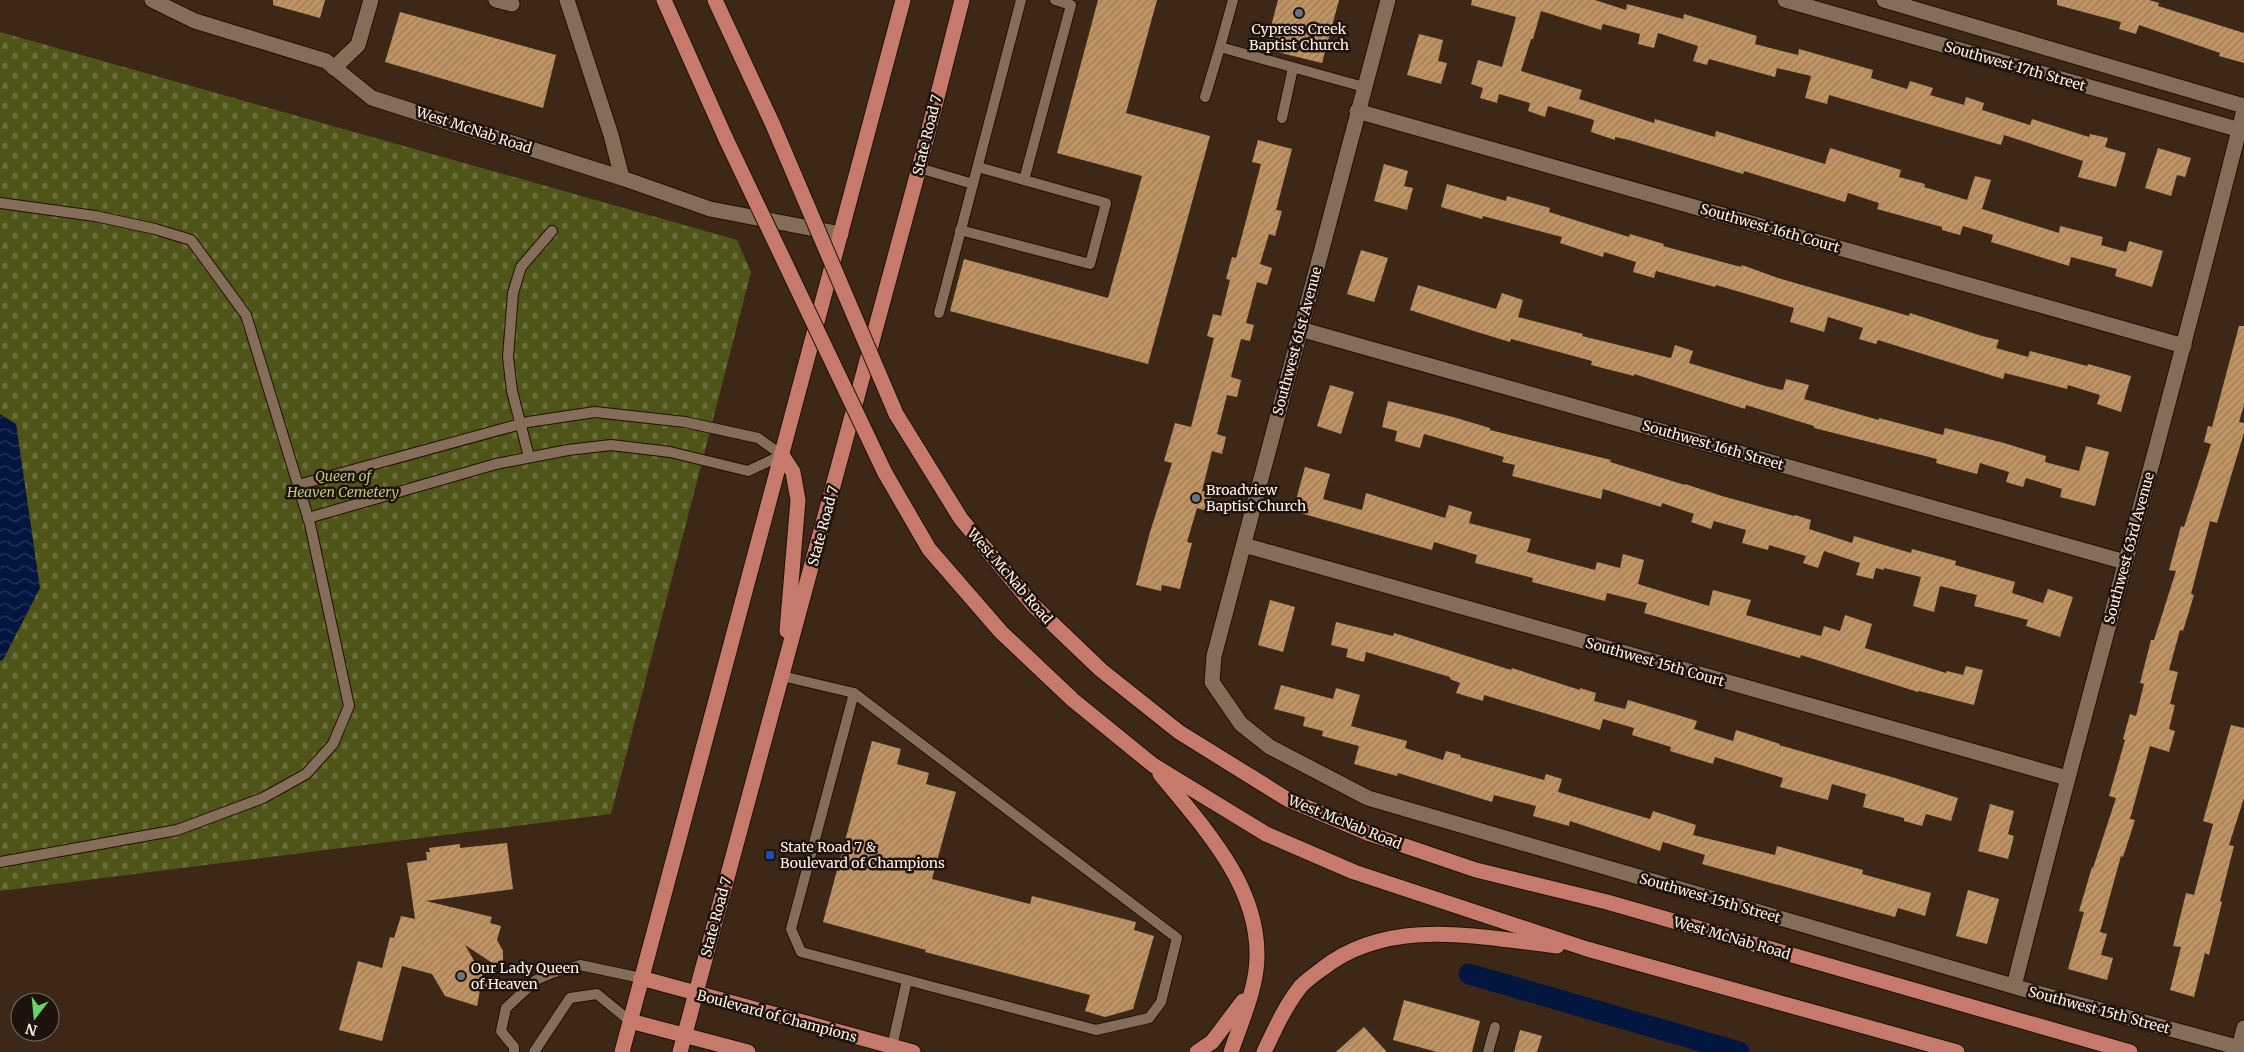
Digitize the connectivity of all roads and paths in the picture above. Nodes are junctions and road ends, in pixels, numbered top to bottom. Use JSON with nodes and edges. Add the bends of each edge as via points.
{"nodes":[{"id":1,"x":152,"y":0,"type":"edge"},
{"id":2,"x":371,"y":0,"type":"edge"},
{"id":3,"x":496,"y":0,"type":"edge"},
{"id":4,"x":567,"y":0,"type":"edge"},
{"id":5,"x":664,"y":0,"type":"edge"},
{"id":6,"x":715,"y":0,"type":"edge"},
{"id":7,"x":903,"y":0,"type":"edge"},
{"id":8,"x":962,"y":0,"type":"edge"},
{"id":9,"x":1021,"y":0,"type":"edge"},
{"id":10,"x":1055,"y":0,"type":"edge"},
{"id":11,"x":1233,"y":0,"type":"edge"},
{"id":12,"x":1388,"y":0,"type":"edge"},
{"id":13,"x":1785,"y":0,"type":"edge"},
{"id":14,"x":1887,"y":0,"type":"edge"},
{"id":15,"x":512,"y":4,"type":"dead end"},
{"id":16,"x":1935,"y":15,"type":"junction"},
{"id":17,"x":1928,"y":41,"type":"junction"},
{"id":18,"x":1220,"y":47,"type":"junction"},
{"id":19,"x":334,"y":68,"type":"junction"},
{"id":20,"x":1293,"y":68,"type":"junction"},
{"id":21,"x":1364,"y":87,"type":"junction"},
{"id":22,"x":1206,"y":97,"type":"dead end"},
{"id":23,"x":2244,"y":106,"type":"edge"},
{"id":24,"x":2244,"y":110,"type":"edge"},
{"id":25,"x":1357,"y":111,"type":"junction"},
{"id":26,"x":1282,"y":118,"type":"dead end"},
{"id":27,"x":2242,"y":130,"type":"edge"},
{"id":28,"x":978,"y":167,"type":"junction"},
{"id":29,"x":919,"y":168,"type":"junction"},
{"id":30,"x":622,"y":178,"type":"junction"},
{"id":31,"x":1024,"y":180,"type":"junction"},
{"id":32,"x":973,"y":184,"type":"junction"},
{"id":33,"x":0,"y":203,"type":"edge"},
{"id":34,"x":960,"y":230,"type":"junction"},
{"id":35,"x":552,"y":231,"type":"dead end"},
{"id":36,"x":841,"y":234,"type":"junction"},
{"id":37,"x":939,"y":313,"type":"dead end"},
{"id":38,"x":1300,"y":329,"type":"junction"},
{"id":39,"x":2184,"y":346,"type":"junction"},
{"id":40,"x":520,"y":424,"type":"junction"},
{"id":41,"x":782,"y":455,"type":"junction"},
{"id":42,"x":529,"y":458,"type":"junction"},
{"id":43,"x":298,"y":485,"type":"junction"},
{"id":44,"x":308,"y":518,"type":"junction"},
{"id":45,"x":1244,"y":545,"type":"junction"},
{"id":46,"x":2125,"y":562,"type":"junction"},
{"id":47,"x":783,"y":673,"type":"junction"},
{"id":48,"x":1212,"y":682,"type":"joint"},
{"id":49,"x":854,"y":693,"type":"junction"},
{"id":50,"x":1153,"y":766,"type":"junction"},
{"id":51,"x":2067,"y":778,"type":"junction"},
{"id":52,"x":0,"y":862,"type":"edge"},
{"id":53,"x":1587,"y":949,"type":"junction"},
{"id":54,"x":641,"y":978,"type":"junction"},
{"id":55,"x":907,"y":980,"type":"junction"},
{"id":56,"x":2014,"y":986,"type":"junction"},
{"id":57,"x":1251,"y":990,"type":"junction"},
{"id":58,"x":695,"y":994,"type":"junction"},
{"id":59,"x":630,"y":1021,"type":"junction"},
{"id":60,"x":1495,"y":1027,"type":"dead end"},
{"id":61,"x":2244,"y":1028,"type":"edge"},
{"id":62,"x":685,"y":1035,"type":"junction"},
{"id":63,"x":892,"y":1046,"type":"junction"},
{"id":64,"x":2241,"y":1048,"type":"edge"},
{"id":65,"x":514,"y":1052,"type":"edge"},
{"id":66,"x":534,"y":1052,"type":"edge"},
{"id":67,"x":622,"y":1052,"type":"edge"},
{"id":68,"x":680,"y":1052,"type":"edge"},
{"id":69,"x":748,"y":1052,"type":"edge"},
{"id":70,"x":913,"y":1052,"type":"edge"},
{"id":71,"x":1197,"y":1052,"type":"edge"},
{"id":72,"x":1231,"y":1052,"type":"edge"},
{"id":73,"x":1264,"y":1052,"type":"edge"},
{"id":74,"x":1488,"y":1052,"type":"edge"},
{"id":75,"x":1957,"y":1052,"type":"edge"},
{"id":76,"x":2130,"y":1052,"type":"edge"}],
"edges":[{"from":1,"to":19,"type":"street","name":"West McNab Road","via":[[195,21],[326,61]]},
{"from":2,"to":19,"type":"street","via":[[358,45]]},
{"from":3,"to":15,"type":"street"},
{"from":4,"to":30,"type":"street"},
{"from":5,"to":50,"type":"main road","bridge":true,"via":[[726,139],[885,473],[929,549],[1001,632],[1073,700]]},
{"from":6,"to":76,"type":"main road","name":"West McNab Road","bridge":true,"via":[[773,125],[896,414],[961,519],[1033,605],[1101,670],[1179,732],[1286,799],[1370,834],[1476,870],[1607,902]]},
{"from":7,"to":36,"type":"main road"},
{"from":8,"to":29,"type":"main road","name":"State Road 7"},
{"from":9,"to":28,"type":"lane"},
{"from":10,"to":31,"type":"lane","via":[[1070,5]]},
{"from":11,"to":18,"type":"lane"},
{"from":12,"to":21,"type":"street","name":"Southwest 61st Avenue"},
{"from":13,"to":17,"type":"street","name":"Southwest 17th Street"},
{"from":14,"to":16,"type":"street","name":"Southwest 17th Street"},
{"from":16,"to":17,"type":"street"},
{"from":16,"to":23,"type":"street","name":"Southwest 17th Street"},
{"from":17,"to":27,"type":"street","name":"Southwest 17th Street"},
{"from":18,"to":20,"type":"lane"},
{"from":18,"to":22,"type":"lane"},
{"from":19,"to":30,"type":"street","name":"West McNab Road","via":[[372,98]]},
{"from":20,"to":21,"type":"lane"},
{"from":20,"to":26,"type":"lane"},
{"from":21,"to":25,"type":"street","name":"Southwest 61st Avenue"},
{"from":24,"to":27,"type":"street","name":"Southwest 63rd Avenue"},
{"from":25,"to":38,"type":"street","name":"Southwest 61st Avenue"},
{"from":25,"to":39,"type":"street","name":"Southwest 16th Court"},
{"from":27,"to":39,"type":"street","name":"Southwest 63rd Avenue"},
{"from":28,"to":31,"type":"lane"},
{"from":28,"to":32,"type":"lane"},
{"from":29,"to":32,"type":"lane"},
{"from":29,"to":47,"type":"main road","name":"State Road 7"},
{"from":30,"to":36,"type":"street","name":"West McNab Road","via":[[710,210]]},
{"from":31,"to":34,"type":"lane","via":[[1106,203],[1090,264]]},
{"from":32,"to":34,"type":"lane"},
{"from":33,"to":43,"type":"lane","via":[[95,216],[191,240],[246,316]]},
{"from":34,"to":37,"type":"lane"},
{"from":35,"to":40,"type":"lane","via":[[520,268],[513,293],[508,357]]},
{"from":36,"to":41,"type":"main road"},
{"from":38,"to":45,"type":"street","name":"Southwest 61st Avenue"},
{"from":38,"to":46,"type":"street","name":"Southwest 16th Street"},
{"from":39,"to":46,"type":"street","name":"Southwest 63rd Avenue"},
{"from":40,"to":41,"type":"lane","via":[[595,412],[685,422],[758,438]]},
{"from":40,"to":42,"type":"lane"},
{"from":40,"to":43,"type":"lane"},
{"from":41,"to":42,"type":"lane","via":[[748,471],[670,452],[611,445]]},
{"from":41,"to":47,"type":"main road","via":[[793,472],[798,500]]},
{"from":41,"to":54,"type":"main road"},
{"from":42,"to":44,"type":"lane","via":[[496,464]]},
{"from":43,"to":44,"type":"lane"},
{"from":44,"to":52,"type":"lane","via":[[349,706],[333,744],[306,774],[263,798],[177,830]]},
{"from":45,"to":48,"type":"street","name":"Southwest 61st Avenue","via":[[1214,656]]},
{"from":45,"to":51,"type":"street","name":"Southwest 15th Court"},
{"from":46,"to":51,"type":"street","name":"Southwest 63rd Avenue"},
{"from":47,"to":49,"type":"lane"},
{"from":47,"to":58,"type":"main road","name":"State Road 7"},
{"from":48,"to":56,"type":"street","name":"Southwest 15th Street","via":[[1240,724],[1270,747],[1368,798]]},
{"from":49,"to":55,"type":"lane","via":[[791,929],[801,952]]},
{"from":49,"to":55,"type":"lane","via":[[1177,938],[1160,1002],[1149,1018],[1096,1030]]},
{"from":50,"to":53,"type":"main road","via":[[1266,834],[1354,872]]},
{"from":50,"to":57,"type":"main road","via":[[1228,860],[1245,897],[1255,931],[1257,957]]},
{"from":51,"to":56,"type":"street","name":"Southwest 63rd Avenue"},
{"from":53,"to":73,"type":"main road","via":[[1456,934],[1407,935],[1365,944],[1334,960],[1302,985],[1279,1019]]},
{"from":53,"to":75,"type":"main road"},
{"from":54,"to":58,"type":"main road","name":"Boulevard of Champions"},
{"from":54,"to":59,"type":"main road"},
{"from":54,"to":65,"type":"lane","via":[[580,965],[536,980],[506,1008],[501,1031],[514,1047]]},
{"from":55,"to":63,"type":"lane"},
{"from":56,"to":64,"type":"street","name":"Southwest 15th Street"},
{"from":57,"to":71,"type":"main road","via":[[1212,1042]]},
{"from":57,"to":72,"type":"main road"},
{"from":58,"to":62,"type":"main road","name":"State Road 7"},
{"from":58,"to":63,"type":"main road","name":"Boulevard of Champions"},
{"from":59,"to":62,"type":"main road"},
{"from":59,"to":66,"type":"lane","via":[[597,994],[570,998]]},
{"from":59,"to":67,"type":"main road"},
{"from":60,"to":74,"type":"lane"},
{"from":61,"to":64,"type":"street"},
{"from":62,"to":68,"type":"main road","name":"State Road 7"},
{"from":62,"to":69,"type":"main road"},
{"from":63,"to":70,"type":"main road","name":"Boulevard of Champions"}]}
